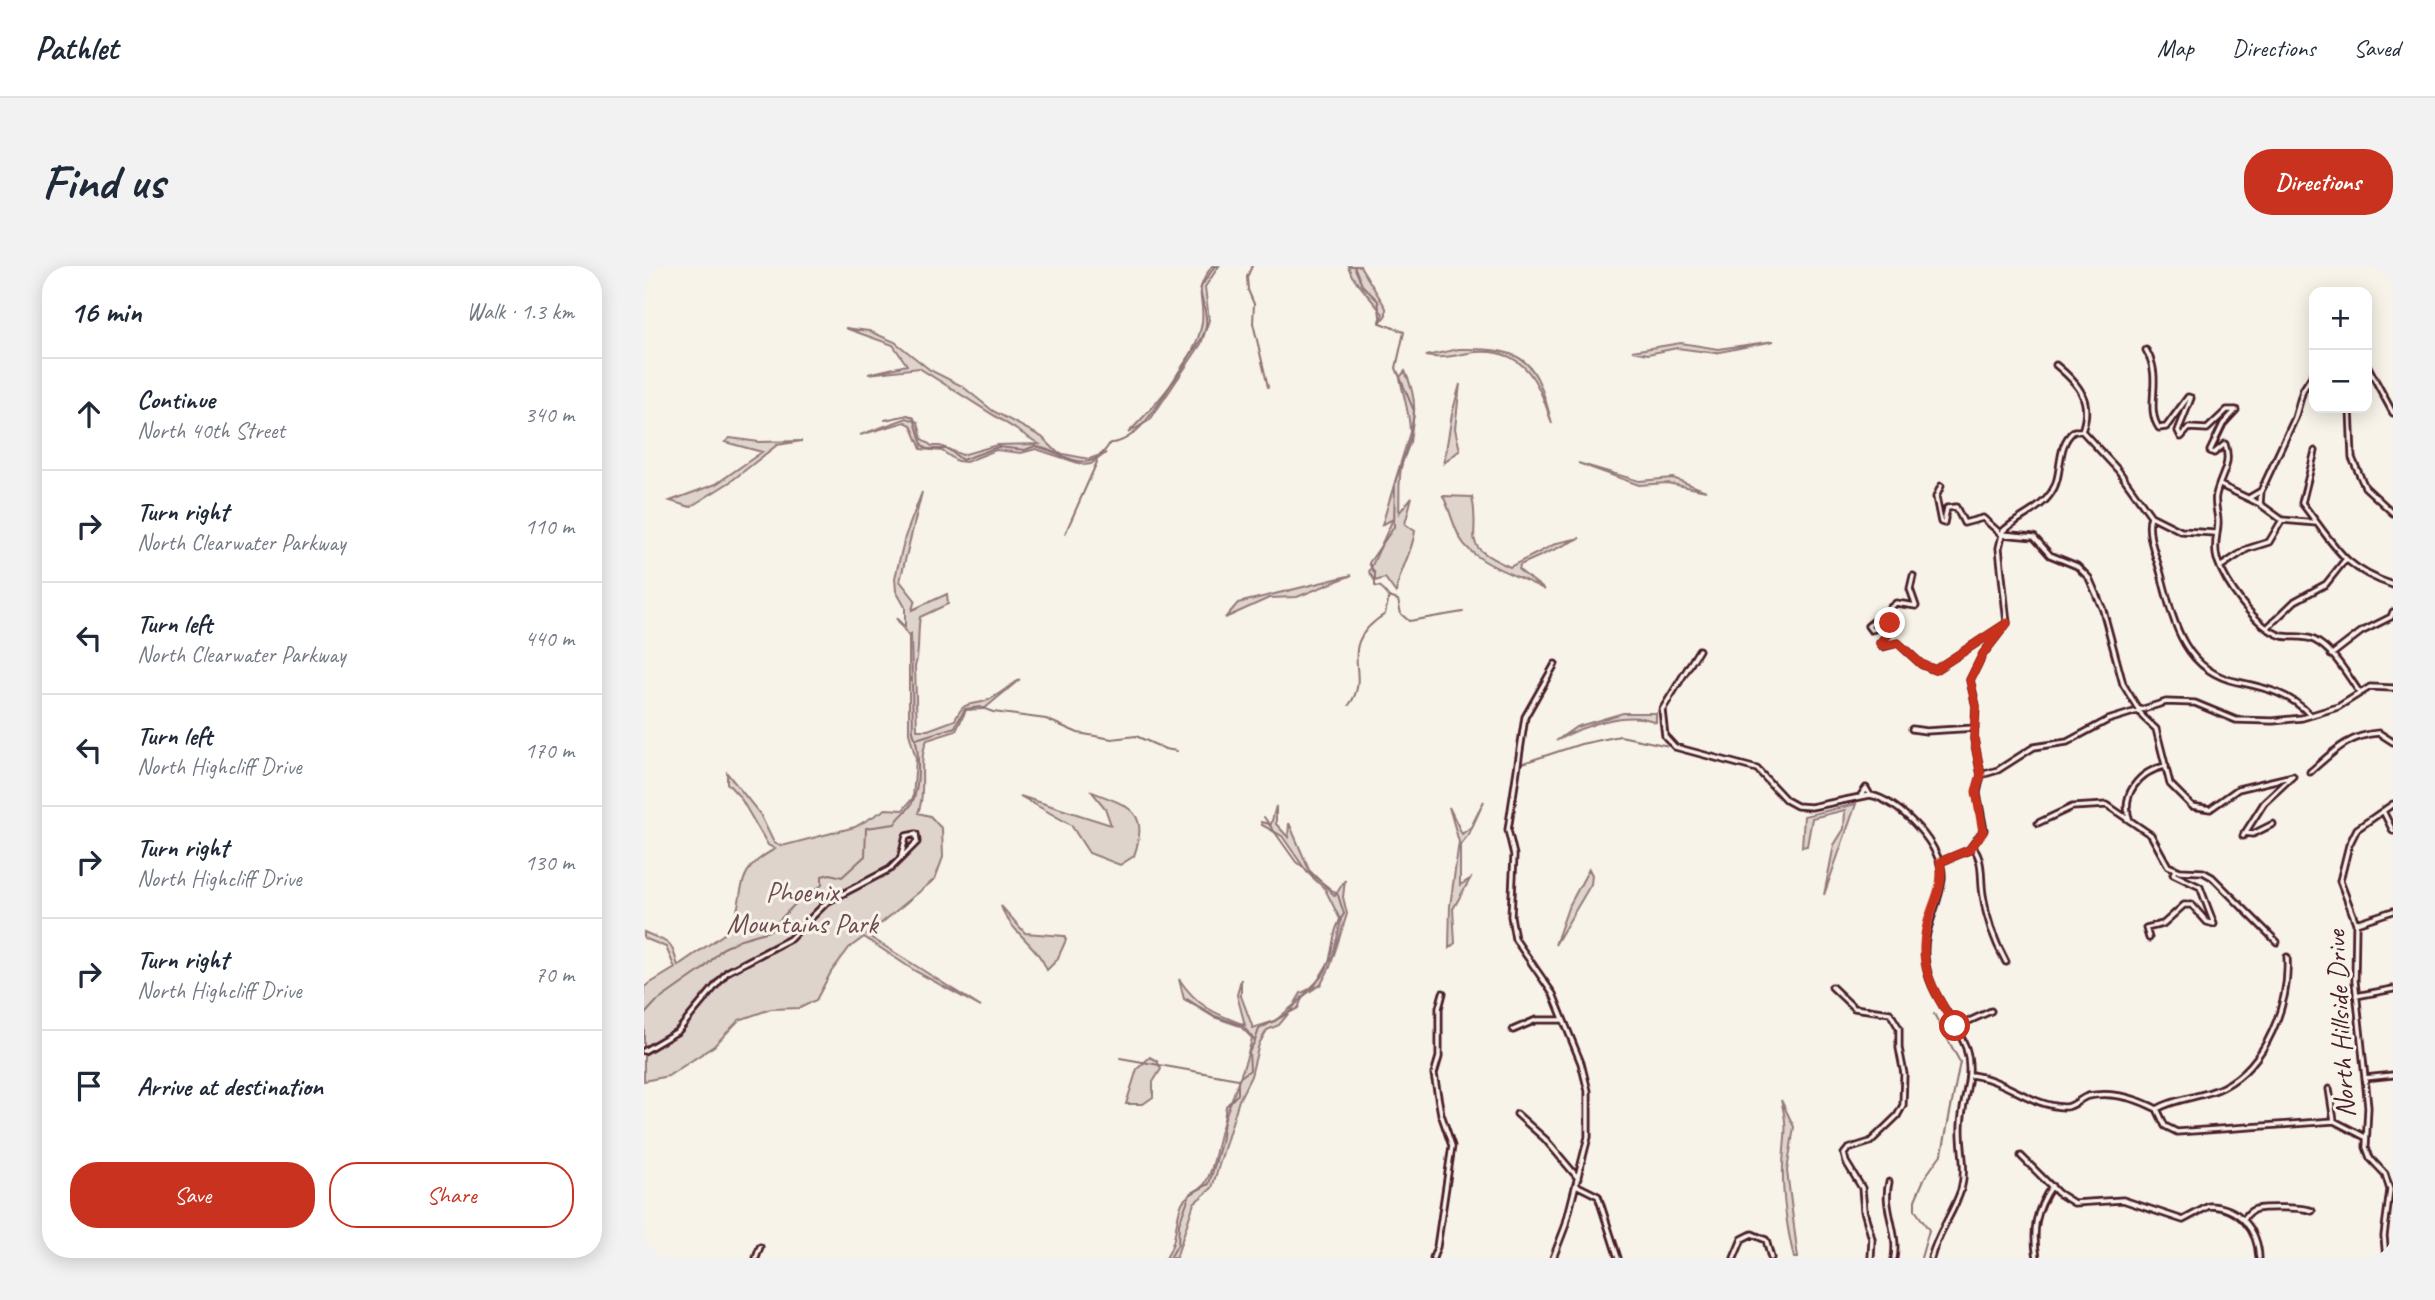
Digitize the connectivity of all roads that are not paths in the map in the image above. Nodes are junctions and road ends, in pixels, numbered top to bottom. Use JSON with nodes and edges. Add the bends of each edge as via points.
{"nodes":[{"id":1,"x":2146,"y":350,"type":"dead end"},
{"id":2,"x":2056,"y":365,"type":"dead end"},
{"id":3,"x":2372,"y":374,"type":"edge"},
{"id":4,"x":2309,"y":381,"type":"edge"},
{"id":5,"x":2350,"y":413,"type":"edge"},
{"id":6,"x":2393,"y":413,"type":"edge"},
{"id":7,"x":2082,"y":431,"type":"junction"},
{"id":8,"x":2315,"y":451,"type":"dead end"},
{"id":9,"x":2220,"y":485,"type":"junction"},
{"id":10,"x":1941,"y":486,"type":"dead end"},
{"id":11,"x":2261,"y":491,"type":"junction"},
{"id":12,"x":2249,"y":498,"type":"junction"},
{"id":13,"x":2260,"y":504,"type":"junction"},
{"id":14,"x":2393,"y":513,"type":"edge"},
{"id":15,"x":2151,"y":516,"type":"junction"},
{"id":16,"x":2282,"y":520,"type":"junction"},
{"id":17,"x":2317,"y":523,"type":"junction"},
{"id":18,"x":2216,"y":533,"type":"junction"},
{"id":19,"x":2001,"y":534,"type":"junction"},
{"id":20,"x":2345,"y":560,"type":"junction"},
{"id":21,"x":2220,"y":567,"type":"junction"},
{"id":22,"x":1913,"y":576,"type":"dead end"},
{"id":23,"x":2393,"y":585,"type":"edge"},
{"id":24,"x":2393,"y":612,"type":"edge"},
{"id":25,"x":2007,"y":623,"type":"junction"},
{"id":26,"x":2268,"y":627,"type":"junction"},
{"id":27,"x":1699,"y":650,"type":"dead end"},
{"id":28,"x":2332,"y":655,"type":"junction"},
{"id":29,"x":1556,"y":664,"type":"dead end"},
{"id":30,"x":2393,"y":688,"type":"edge"},
{"id":31,"x":2360,"y":693,"type":"junction"},
{"id":32,"x":2141,"y":711,"type":"junction"},
{"id":33,"x":2310,"y":715,"type":"junction"},
{"id":34,"x":1912,"y":729,"type":"dead end"},
{"id":35,"x":1975,"y":729,"type":"junction"},
{"id":36,"x":2393,"y":743,"type":"edge"},
{"id":37,"x":2166,"y":766,"type":"junction"},
{"id":38,"x":2310,"y":772,"type":"dead end"},
{"id":39,"x":1981,"y":775,"type":"junction"},
{"id":40,"x":2393,"y":804,"type":"edge"},
{"id":41,"x":2383,"y":810,"type":"junction"},
{"id":42,"x":2130,"y":821,"type":"junction"},
{"id":43,"x":2038,"y":822,"type":"dead end"},
{"id":44,"x":2273,"y":824,"type":"dead end"},
{"id":45,"x":2393,"y":831,"type":"edge"},
{"id":46,"x":1973,"y":847,"type":"junction"},
{"id":47,"x":901,"y":857,"type":"junction"},
{"id":48,"x":1940,"y":862,"type":"junction"},
{"id":49,"x":2175,"y":870,"type":"junction"},
{"id":50,"x":2393,"y":911,"type":"edge"},
{"id":51,"x":2356,"y":923,"type":"junction"},
{"id":52,"x":2149,"y":938,"type":"dead end"},
{"id":53,"x":2277,"y":942,"type":"dead end"},
{"id":54,"x":2287,"y":957,"type":"dead end"},
{"id":55,"x":2006,"y":962,"type":"dead end"},
{"id":56,"x":1832,"y":987,"type":"dead end"},
{"id":57,"x":2393,"y":989,"type":"edge"},
{"id":58,"x":1443,"y":993,"type":"dead end"},
{"id":59,"x":2356,"y":996,"type":"junction"},
{"id":60,"x":1991,"y":1011,"type":"dead end"},
{"id":61,"x":1561,"y":1020,"type":"junction"},
{"id":62,"x":1956,"y":1027,"type":"junction"},
{"id":63,"x":1513,"y":1030,"type":"dead end"},
{"id":64,"x":644,"y":1051,"type":"edge"},
{"id":65,"x":1970,"y":1074,"type":"junction"},
{"id":66,"x":2393,"y":1076,"type":"edge"},
{"id":67,"x":2365,"y":1078,"type":"junction"},
{"id":68,"x":2329,"y":1088,"type":"dead end"},
{"id":69,"x":2157,"y":1109,"type":"junction"},
{"id":70,"x":1517,"y":1114,"type":"dead end"},
{"id":71,"x":2334,"y":1121,"type":"junction"},
{"id":72,"x":2365,"y":1137,"type":"junction"},
{"id":73,"x":2021,"y":1156,"type":"dead end"},
{"id":74,"x":1578,"y":1178,"type":"junction"},
{"id":75,"x":1889,"y":1182,"type":"dead end"},
{"id":76,"x":1577,"y":1185,"type":"junction"},
{"id":77,"x":2052,"y":1186,"type":"junction"},
{"id":78,"x":2312,"y":1211,"type":"dead end"},
{"id":79,"x":2243,"y":1220,"type":"junction"},
{"id":80,"x":760,"y":1247,"type":"dead end"},
{"id":81,"x":756,"y":1258,"type":"edge"},
{"id":82,"x":1433,"y":1258,"type":"edge"},
{"id":83,"x":1553,"y":1258,"type":"edge"},
{"id":84,"x":1618,"y":1258,"type":"edge"},
{"id":85,"x":1734,"y":1258,"type":"edge"},
{"id":86,"x":1771,"y":1258,"type":"edge"},
{"id":87,"x":1871,"y":1258,"type":"edge"},
{"id":88,"x":1894,"y":1258,"type":"edge"},
{"id":89,"x":1931,"y":1258,"type":"edge"},
{"id":90,"x":2037,"y":1258,"type":"edge"},
{"id":91,"x":2259,"y":1258,"type":"edge"},
{"id":92,"x":2386,"y":1258,"type":"edge"}],
"edges":[{"from":1,"to":9,"type":"street","via":[[2155,370],[2152,413],[2159,428],[2169,423],[2186,397],[2191,398],[2178,431],[2181,437],[2189,428],[2207,429],[2227,410],[2236,410],[2210,448],[2212,454],[2222,444],[2226,447],[2229,464]]},
{"from":2,"to":7,"type":"street","via":[[2083,391],[2087,402]]},
{"from":3,"to":6,"type":"street"},
{"from":4,"to":11,"type":"street"},
{"from":5,"to":14,"type":"street","via":[[2351,458],[2365,487]]},
{"from":7,"to":15,"type":"street"},
{"from":7,"to":19,"type":"street","via":[[2072,432],[2067,440],[2052,491]]},
{"from":8,"to":17,"type":"street","via":[[2302,503]]},
{"from":9,"to":12,"type":"street"},
{"from":9,"to":18,"type":"street"},
{"from":10,"to":19,"type":"street","via":[[1936,497],[1941,522],[1951,506],[1958,509],[1964,523],[1983,517]]},
{"from":11,"to":12,"type":"street"},
{"from":11,"to":13,"type":"street"},
{"from":12,"to":13,"type":"street"},
{"from":13,"to":16,"type":"street"},
{"from":15,"to":18,"type":"street","via":[[2176,530]]},
{"from":15,"to":33,"type":"street","via":[[2174,625],[2190,653],[2220,676],[2273,690]]},
{"from":16,"to":17,"type":"street"},
{"from":16,"to":21,"type":"street","via":[[2269,542],[2247,549]]},
{"from":17,"to":20,"type":"street"},
{"from":18,"to":21,"type":"street"},
{"from":19,"to":25,"type":"street"},
{"from":19,"to":32,"type":"street","via":[[2034,537],[2050,555],[2074,565],[2089,578],[2103,610],[2123,684]]},
{"from":20,"to":23,"type":"street"},
{"from":20,"to":26,"type":"street","via":[[2326,584],[2298,598]]},
{"from":21,"to":26,"type":"street","via":[[2234,593]]},
{"from":22,"to":25,"type":"street","via":[[1910,589],[1916,606],[1896,603],[1868,626],[1871,631],[1897,623],[1880,643],[1883,647],[1898,643],[1935,670]]},
{"from":24,"to":28,"type":"street"},
{"from":25,"to":35,"type":"street","via":[[1970,677]]},
{"from":26,"to":28,"type":"street","via":[[2280,635],[2311,639]]},
{"from":27,"to":48,"type":"street","via":[[1662,710],[1665,736],[1675,747],[1752,766],[1797,806],[1870,795],[1882,798],[1908,816]]},
{"from":28,"to":31,"type":"street"},
{"from":29,"to":61,"type":"street","via":[[1525,717],[1508,830],[1515,869],[1513,933],[1520,951],[1553,994]]},
{"from":30,"to":31,"type":"street","via":[[2373,687]]},
{"from":31,"to":33,"type":"street","via":[[2346,704]]},
{"from":32,"to":33,"type":"street","via":[[2173,701],[2195,703],[2250,722]]},
{"from":32,"to":37,"type":"street","via":[[2156,729]]},
{"from":32,"to":39,"type":"street","via":[[2108,720],[2067,742],[2034,747],[1998,770]]},
{"from":34,"to":35,"type":"street"},
{"from":35,"to":39,"type":"street"},
{"from":36,"to":38,"type":"street","via":[[2379,733],[2355,737]]},
{"from":37,"to":42,"type":"street","via":[[2144,775],[2128,794]]},
{"from":37,"to":44,"type":"street","via":[[2174,789],[2192,806],[2205,810],[2238,789],[2292,776],[2264,803],[2244,835]]},
{"from":39,"to":46,"type":"street","via":[[1976,791],[1984,830]]},
{"from":40,"to":41,"type":"street","name":"North Hillside Drive"},
{"from":41,"to":45,"type":"street"},
{"from":41,"to":51,"type":"street","name":"North Hillside Drive","via":[[2357,829],[2341,872],[2342,891]]},
{"from":42,"to":43,"type":"street","via":[[2103,805],[2072,807]]},
{"from":42,"to":49,"type":"street","via":[[2151,835],[2163,860]]},
{"from":46,"to":48,"type":"street"},
{"from":46,"to":55,"type":"street","via":[[1982,867],[1983,894],[1994,937]]},
{"from":47,"to":47,"type":"street","via":[[917,842],[916,834],[906,836]]},
{"from":47,"to":64,"type":"street","via":[[890,869],[827,902],[790,939],[725,974],[678,1031]]},
{"from":48,"to":62,"type":"street","via":[[1942,879],[1927,925],[1925,960],[1935,996]]},
{"from":49,"to":52,"type":"street","via":[[2173,874],[2200,887],[2214,924],[2192,905],[2184,905],[2163,924],[2146,928]]},
{"from":49,"to":53,"type":"street","via":[[2208,873]]},
{"from":50,"to":51,"type":"street"},
{"from":51,"to":59,"type":"street","name":"North Hillside Drive"},
{"from":54,"to":69,"type":"street","via":[[2275,1025],[2249,1068],[2223,1087]]},
{"from":56,"to":87,"type":"street","via":[[1854,1008],[1890,1013],[1899,1028],[1905,1079],[1901,1109],[1870,1142],[1844,1154],[1862,1188]]},
{"from":57,"to":59,"type":"street"},
{"from":58,"to":82,"type":"street","via":[[1434,1074],[1452,1146]]},
{"from":59,"to":67,"type":"street","name":"North Hillside Drive"},
{"from":60,"to":62,"type":"street"},
{"from":61,"to":63,"type":"street","via":[[1536,1020]]},
{"from":61,"to":74,"type":"street","via":[[1577,1052],[1588,1091],[1590,1126]]},
{"from":62,"to":65,"type":"street","via":[[1966,1047]]},
{"from":65,"to":69,"type":"street","via":[[2061,1107],[2092,1096],[2128,1096]]},
{"from":65,"to":89,"type":"street","via":[[1961,1124],[1963,1182]]},
{"from":66,"to":67,"type":"street"},
{"from":67,"to":72,"type":"street","name":"North Hillside Drive"},
{"from":68,"to":71,"type":"street"},
{"from":69,"to":71,"type":"street","via":[[2165,1126],[2177,1132]]},
{"from":70,"to":74,"type":"street"},
{"from":71,"to":72,"type":"street"},
{"from":72,"to":92,"type":"street","name":"North Hillside Drive","via":[[2369,1156],[2385,1174],[2390,1189]]},
{"from":73,"to":77,"type":"street"},
{"from":74,"to":76,"type":"street"},
{"from":75,"to":88,"type":"street","via":[[1886,1199],[1896,1239]]},
{"from":76,"to":83,"type":"street"},
{"from":76,"to":84,"type":"street","via":[[1598,1196]]},
{"from":77,"to":79,"type":"street","via":[[2074,1203],[2123,1200],[2183,1220],[2202,1208],[2217,1206]]},
{"from":77,"to":90,"type":"street","via":[[2037,1216]]},
{"from":78,"to":79,"type":"street","via":[[2258,1208]]},
{"from":79,"to":91,"type":"street","via":[[2257,1239]]},
{"from":80,"to":81,"type":"street"},
{"from":85,"to":86,"type":"street","via":[[1744,1237],[1752,1234],[1766,1240]]}]}
